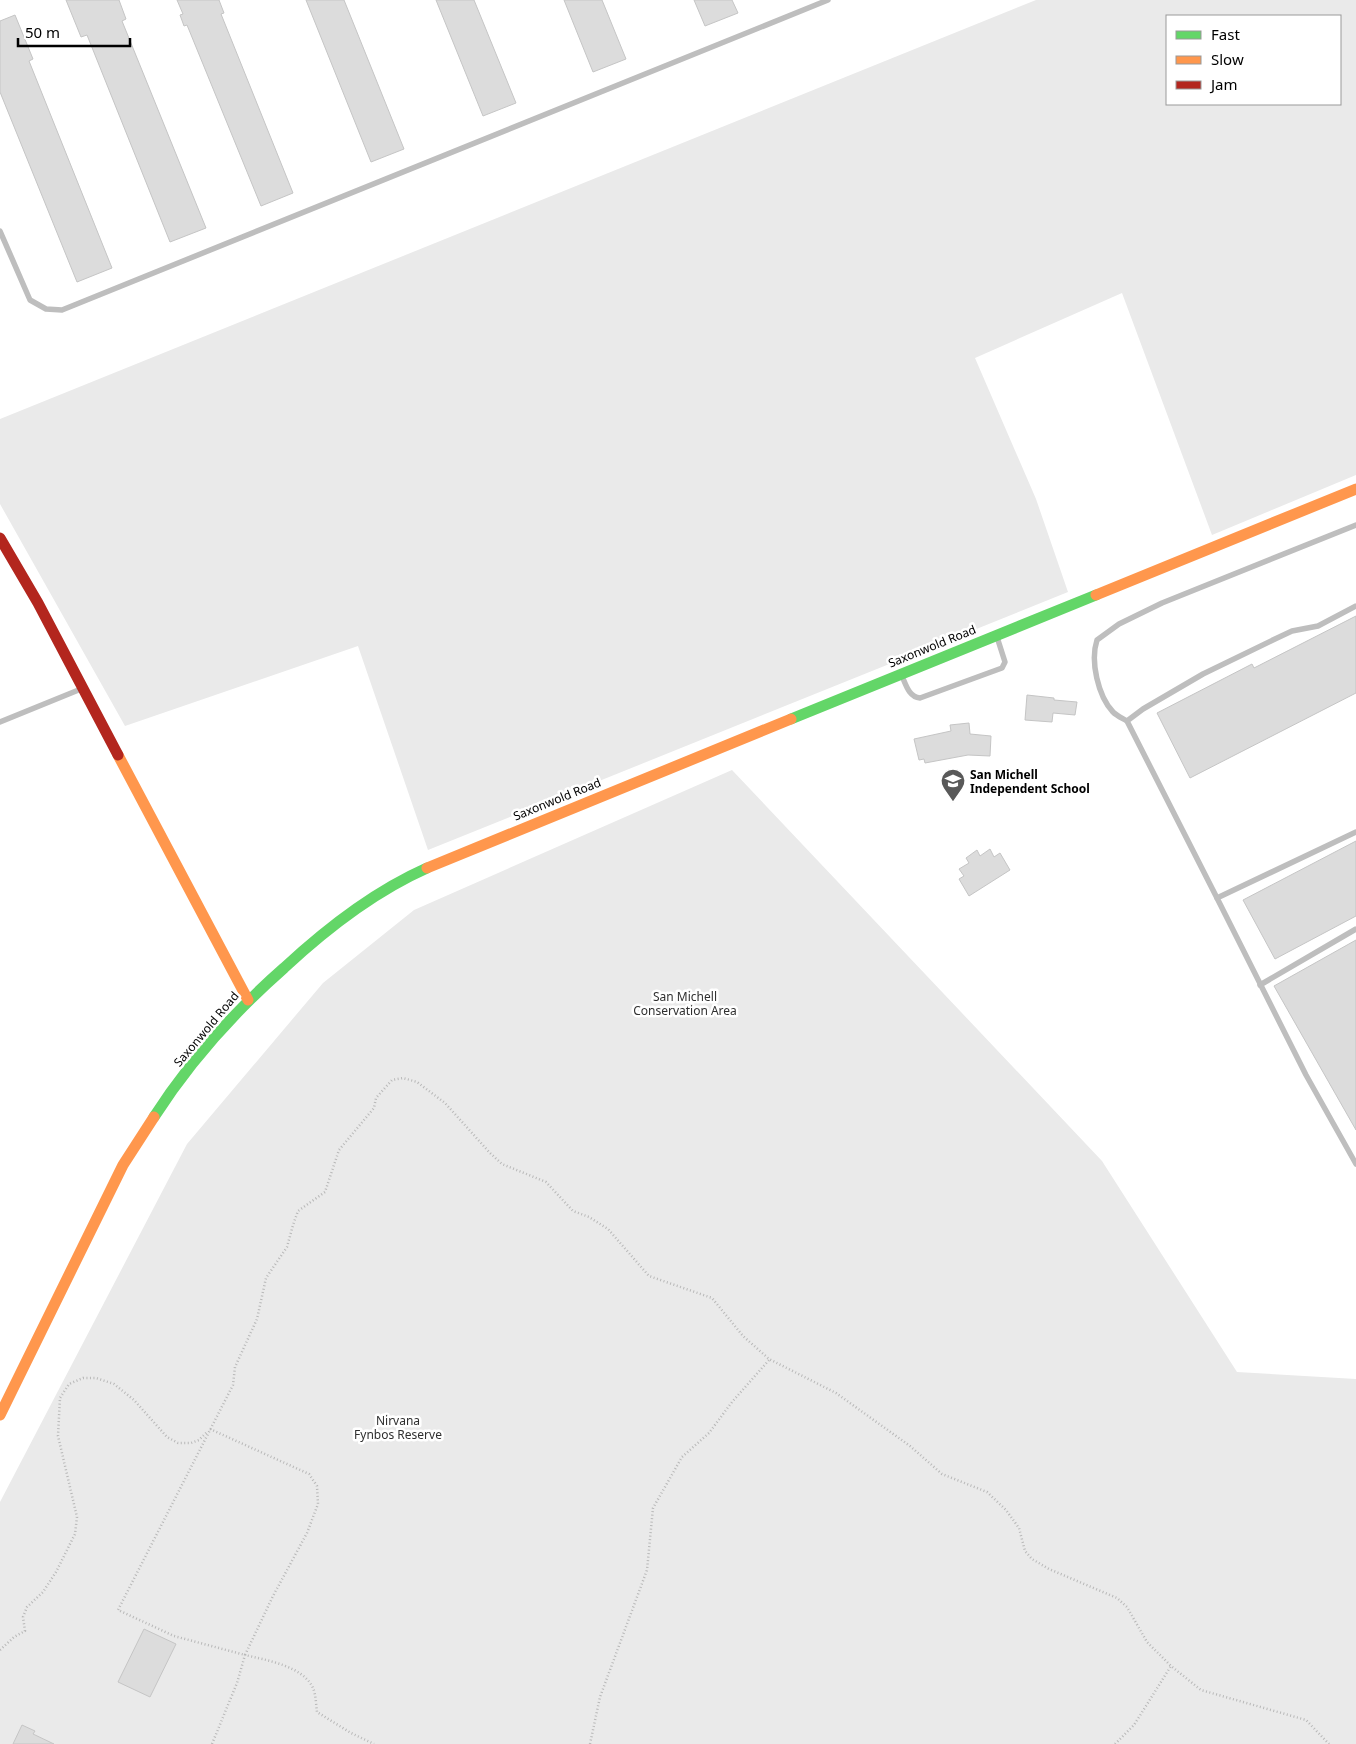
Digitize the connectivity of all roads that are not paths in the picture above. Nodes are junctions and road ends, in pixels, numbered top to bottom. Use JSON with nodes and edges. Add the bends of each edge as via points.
{"nodes":[{"id":1,"x":828,"y":0,"type":"edge"},
{"id":2,"x":0,"y":231,"type":"edge"},
{"id":3,"x":1356,"y":489,"type":"edge"},
{"id":4,"x":1356,"y":525,"type":"edge"},
{"id":5,"x":0,"y":538,"type":"edge"},
{"id":6,"x":1356,"y":606,"type":"edge"},
{"id":7,"x":996,"y":635,"type":"junction"},
{"id":8,"x":900,"y":674,"type":"junction"},
{"id":9,"x":83,"y":688,"type":"junction"},
{"id":10,"x":1127,"y":721,"type":"junction"},
{"id":11,"x":0,"y":722,"type":"edge"},
{"id":12,"x":1356,"y":832,"type":"edge"},
{"id":13,"x":1217,"y":898,"type":"junction"},
{"id":14,"x":1356,"y":930,"type":"edge"},
{"id":15,"x":1260,"y":985,"type":"junction"},
{"id":16,"x":248,"y":1000,"type":"junction"},
{"id":17,"x":1356,"y":1164,"type":"edge"},
{"id":18,"x":0,"y":1415,"type":"edge"}],
"edges":[{"from":1,"to":2,"type":"lane","via":[[62,310],[46,309],[30,300]]},
{"from":3,"to":7,"type":"street","name":"Saxonwold Road"},
{"from":4,"to":10,"type":"lane","via":[[1162,603],[1119,624],[1097,640],[1093,657],[1097,680],[1112,711]]},
{"from":5,"to":9,"type":"street"},
{"from":6,"to":10,"type":"lane","via":[[1318,626],[1292,631],[1203,674]]},
{"from":7,"to":8,"type":"street","name":"Saxonwold Road"},
{"from":7,"to":8,"type":"lane","via":[[1005,662],[1002,668],[920,698],[910,692]]},
{"from":8,"to":16,"type":"street","name":"Saxonwold Road","via":[[400,880],[355,909],[305,948]]},
{"from":9,"to":11,"type":"lane"},
{"from":9,"to":16,"type":"street"},
{"from":10,"to":13,"type":"lane"},
{"from":12,"to":13,"type":"lane"},
{"from":13,"to":15,"type":"lane"},
{"from":14,"to":15,"type":"lane"},
{"from":15,"to":17,"type":"lane"},
{"from":16,"to":18,"type":"street","name":"Saxonwold Road","via":[[210,1041],[162,1103],[123,1165]]}]}
